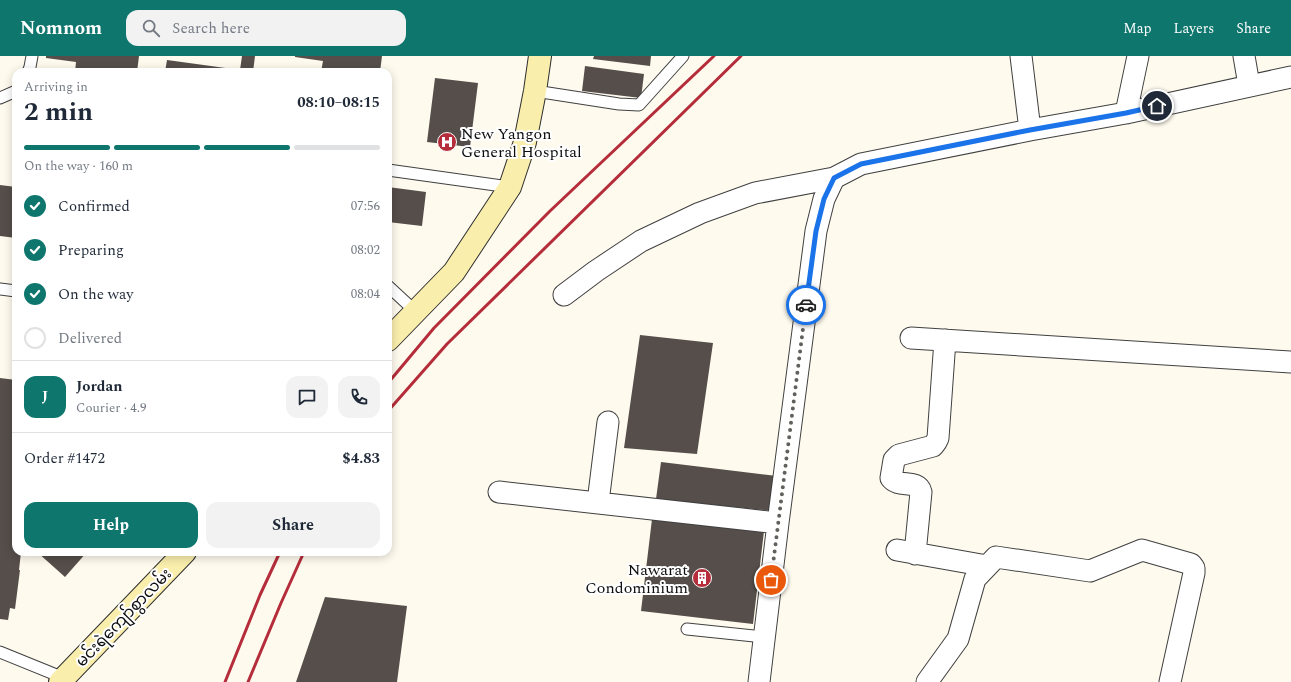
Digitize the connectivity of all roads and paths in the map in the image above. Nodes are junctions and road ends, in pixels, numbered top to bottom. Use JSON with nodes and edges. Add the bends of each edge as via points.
{"nodes":[{"id":1,"x":32,"y":56,"type":"edge"},
{"id":2,"x":540,"y":56,"type":"edge"},
{"id":3,"x":683,"y":56,"type":"edge"},
{"id":4,"x":1021,"y":56,"type":"edge"},
{"id":5,"x":1138,"y":56,"type":"edge"},
{"id":6,"x":1244,"y":56,"type":"edge"},
{"id":7,"x":30,"y":68,"type":"edge"},
{"id":8,"x":1291,"y":77,"type":"edge"},
{"id":9,"x":1249,"y":86,"type":"junction"},
{"id":10,"x":535,"y":91,"type":"junction"},
{"id":11,"x":12,"y":93,"type":"edge"},
{"id":12,"x":0,"y":98,"type":"edge"},
{"id":13,"x":1126,"y":113,"type":"junction"},
{"id":14,"x":1030,"y":130,"type":"junction"},
{"id":15,"x":392,"y":171,"type":"edge"},
{"id":16,"x":834,"y":178,"type":"junction"},
{"id":17,"x":510,"y":187,"type":"junction"},
{"id":18,"x":0,"y":289,"type":"edge"},
{"id":19,"x":12,"y":290,"type":"edge"},
{"id":20,"x":392,"y":290,"type":"edge"},
{"id":21,"x":564,"y":295,"type":"dead end"},
{"id":22,"x":415,"y":311,"type":"junction"},
{"id":23,"x":392,"y":336,"type":"edge"},
{"id":24,"x":910,"y":338,"type":"dead end"},
{"id":25,"x":945,"y":340,"type":"junction"},
{"id":26,"x":1291,"y":362,"type":"edge"},
{"id":27,"x":608,"y":422,"type":"dead end"},
{"id":28,"x":499,"y":492,"type":"dead end"},
{"id":29,"x":598,"y":502,"type":"junction"},
{"id":30,"x":778,"y":523,"type":"junction"},
{"id":31,"x":181,"y":556,"type":"edge"},
{"id":32,"x":987,"y":566,"type":"junction"},
{"id":33,"x":687,"y":629,"type":"dead end"},
{"id":34,"x":764,"y":637,"type":"junction"},
{"id":35,"x":0,"y":652,"type":"edge"},
{"id":36,"x":62,"y":680,"type":"edge"},
{"id":37,"x":759,"y":682,"type":"edge"},
{"id":38,"x":927,"y":682,"type":"edge"},
{"id":39,"x":1170,"y":682,"type":"edge"}],
"edges":[{"from":1,"to":7,"type":"lane"},
{"from":2,"to":10,"type":"main road"},
{"from":3,"to":10,"type":"lane","via":[[639,105]]},
{"from":4,"to":14,"type":"street"},
{"from":5,"to":13,"type":"street"},
{"from":6,"to":9,"type":"street"},
{"from":8,"to":9,"type":"street"},
{"from":9,"to":13,"type":"street"},
{"from":10,"to":17,"type":"main road","via":[[524,142]]},
{"from":11,"to":12,"type":"lane"},
{"from":13,"to":14,"type":"street"},
{"from":14,"to":16,"type":"street","via":[[861,164]]},
{"from":15,"to":17,"type":"lane"},
{"from":16,"to":21,"type":"street","via":[[755,193],[700,213],[641,241]]},
{"from":16,"to":30,"type":"street","via":[[824,199],[816,231]]},
{"from":17,"to":22,"type":"main road","via":[[454,272]]},
{"from":18,"to":19,"type":"lane"},
{"from":20,"to":22,"type":"lane"},
{"from":22,"to":23,"type":"main road"},
{"from":24,"to":25,"type":"street"},
{"from":25,"to":26,"type":"street"},
{"from":25,"to":32,"type":"street","via":[[938,438],[933,446],[899,455],[894,460],[891,478],[895,482],[918,486],[921,492],[906,552]]},
{"from":27,"to":29,"type":"street"},
{"from":28,"to":29,"type":"street"},
{"from":29,"to":30,"type":"street"},
{"from":30,"to":34,"type":"street"},
{"from":31,"to":36,"type":"main road","name":"မင်းရဲကျော်စွာလမ်း"},
{"from":32,"to":38,"type":"street","via":[[974,579],[958,639]]},
{"from":32,"to":39,"type":"street","via":[[996,557],[1090,571],[1142,550],[1191,564],[1194,573]]},
{"from":33,"to":34,"type":"lane"},
{"from":34,"to":37,"type":"street"},
{"from":35,"to":36,"type":"lane"}]}
